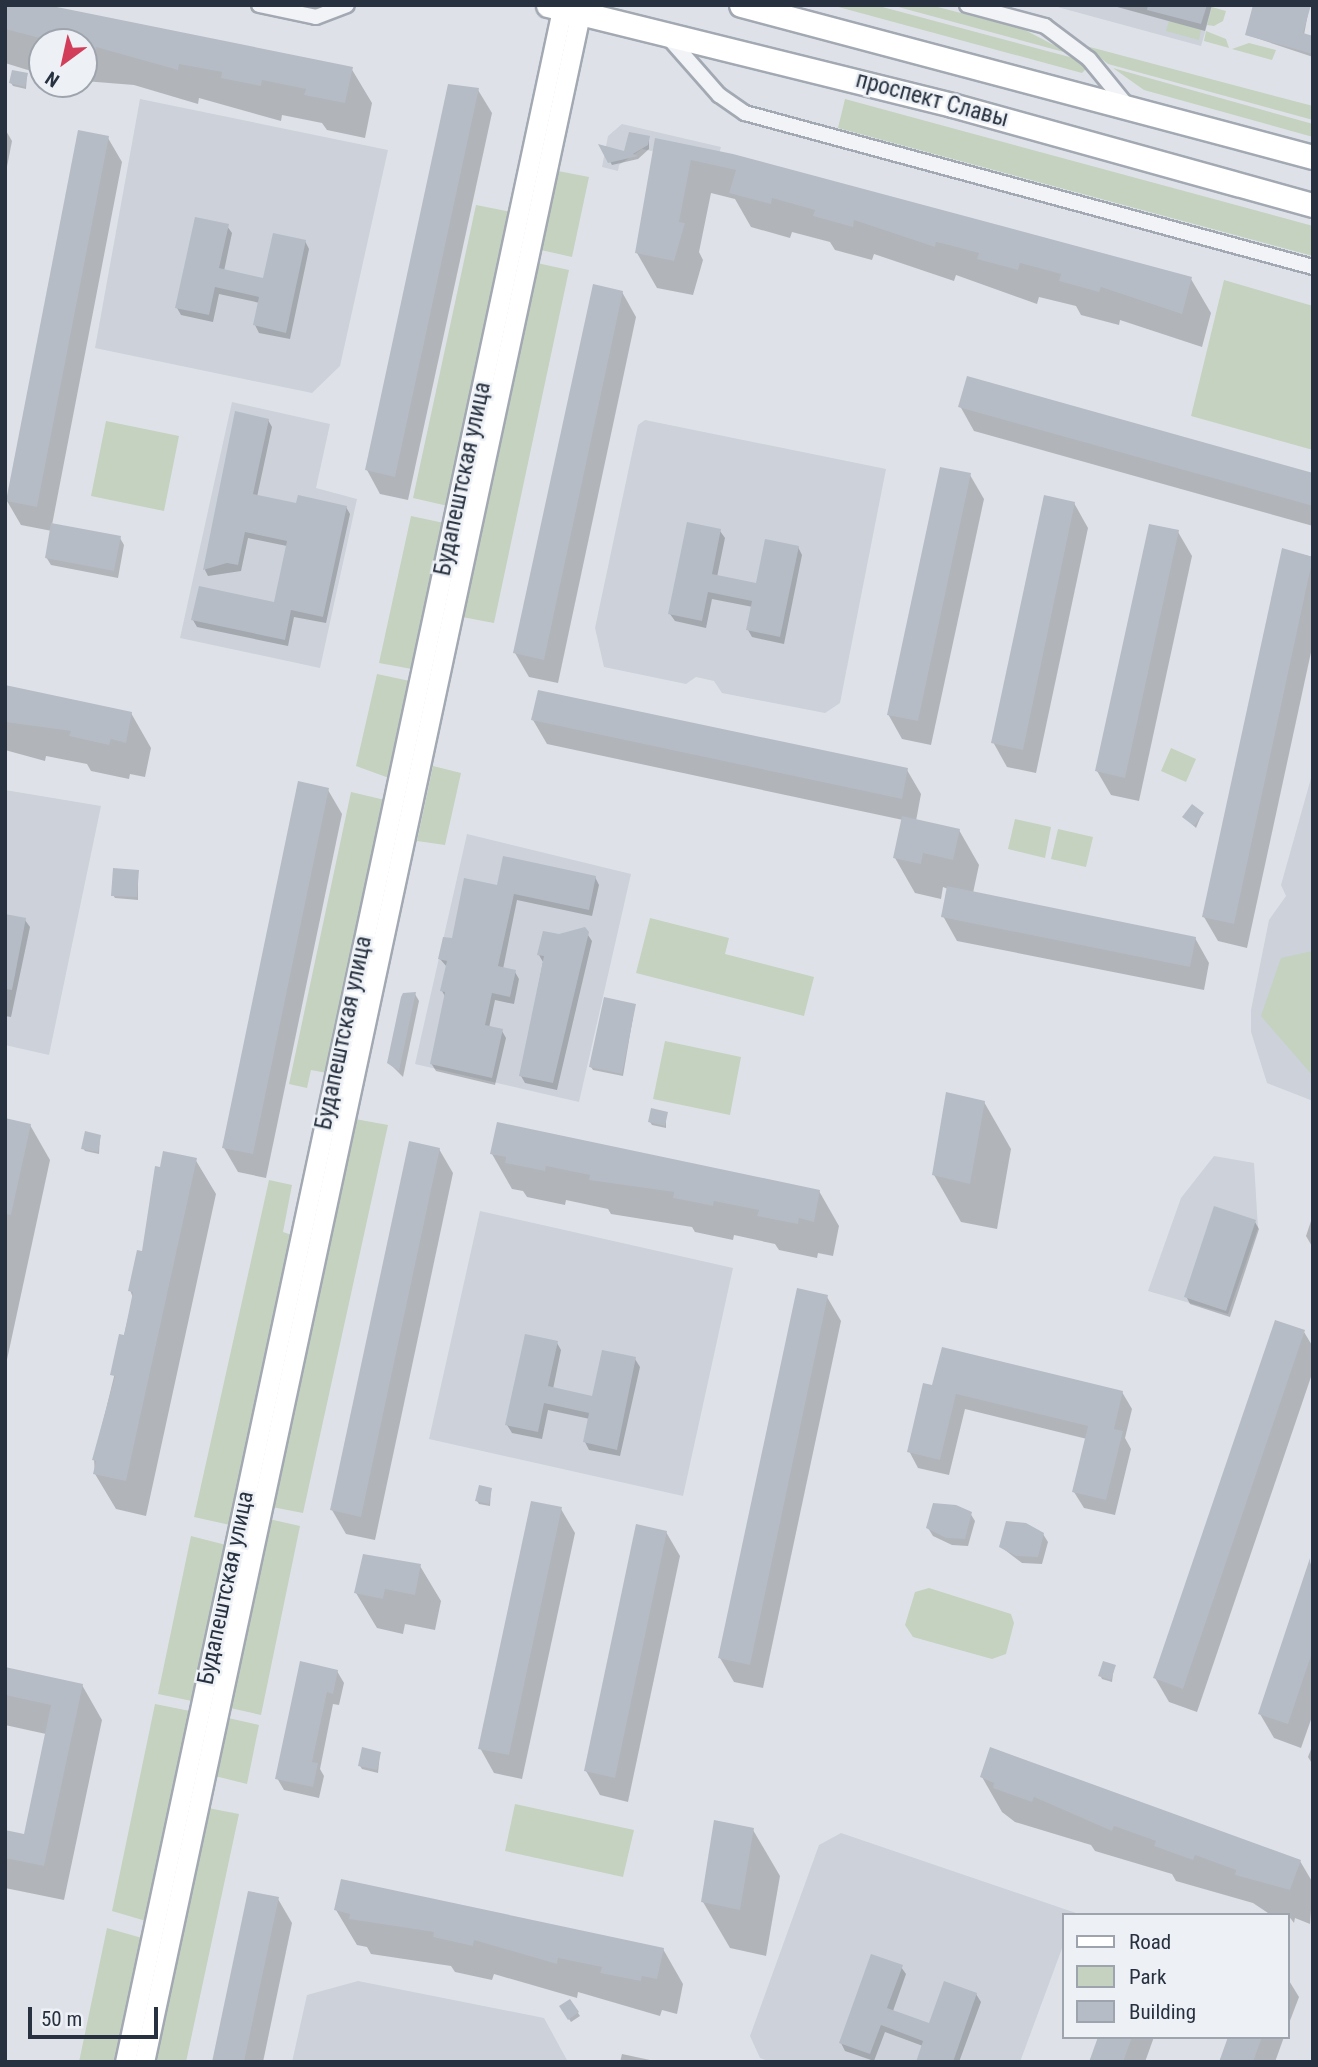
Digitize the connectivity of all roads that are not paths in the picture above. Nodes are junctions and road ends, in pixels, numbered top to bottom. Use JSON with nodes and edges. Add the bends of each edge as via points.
{"nodes":[{"id":1,"x":259,"y":5,"type":"edge"},
{"id":2,"x":347,"y":5,"type":"edge"},
{"id":3,"x":967,"y":5,"type":"edge"},
{"id":4,"x":754,"y":6,"type":"edge"},
{"id":5,"x":567,"y":7,"type":"edge"},
{"id":6,"x":663,"y":33,"type":"junction"},
{"id":7,"x":1125,"y":103,"type":"junction"},
{"id":8,"x":1313,"y":157,"type":"edge"},
{"id":9,"x":1313,"y":205,"type":"edge"},
{"id":10,"x":1313,"y":267,"type":"edge"},
{"id":11,"x":125,"y":2062,"type":"edge"},
{"id":12,"x":144,"y":2062,"type":"edge"}],
"edges":[{"from":1,"to":2,"type":"street","via":[[316,17]]},
{"from":3,"to":7,"type":"street","via":[[1045,26],[1089,59]]},
{"from":4,"to":7,"type":"main road","name":"проспект Славы"},
{"from":5,"to":6,"type":"main road","name":"проспект Славы"},
{"from":5,"to":11,"type":"street","name":"Будапештская улица"},
{"from":5,"to":12,"type":"street","name":"Будапештская улица"},
{"from":6,"to":9,"type":"main road","name":"проспект Славы","via":[[952,105]]},
{"from":6,"to":10,"type":"street","via":[[719,95],[745,113]]},
{"from":7,"to":8,"type":"main road","name":"проспект Славы"}]}
